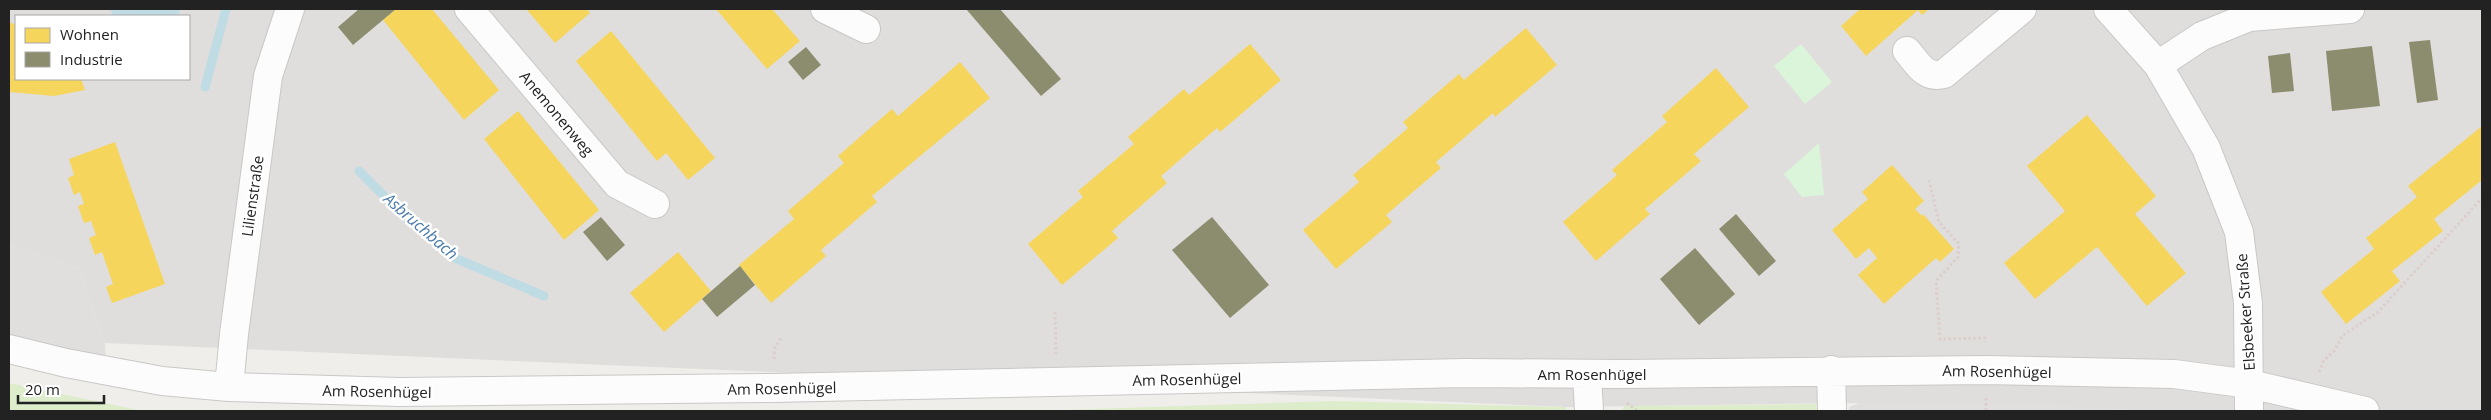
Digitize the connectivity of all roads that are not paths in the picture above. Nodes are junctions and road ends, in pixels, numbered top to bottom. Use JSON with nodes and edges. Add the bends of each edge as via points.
{"nodes":[{"id":1,"x":290,"y":9,"type":"edge"},
{"id":2,"x":469,"y":9,"type":"edge"},
{"id":3,"x":826,"y":9,"type":"edge"},
{"id":4,"x":2022,"y":9,"type":"edge"},
{"id":5,"x":2108,"y":9,"type":"edge"},
{"id":6,"x":2350,"y":9,"type":"edge"},
{"id":7,"x":866,"y":29,"type":"dead end"},
{"id":8,"x":1907,"y":51,"type":"dead end"},
{"id":9,"x":2158,"y":65,"type":"junction"},
{"id":10,"x":655,"y":204,"type":"dead end"},
{"id":11,"x":9,"y":349,"type":"edge"},
{"id":12,"x":1831,"y":370,"type":"junction"},
{"id":13,"x":1586,"y":374,"type":"junction"},
{"id":14,"x":2250,"y":384,"type":"junction"},
{"id":15,"x":229,"y":387,"type":"junction"},
{"id":16,"x":1588,"y":411,"type":"edge"},
{"id":17,"x":1832,"y":411,"type":"edge"},
{"id":18,"x":2249,"y":411,"type":"edge"},
{"id":19,"x":2365,"y":411,"type":"edge"}],
"edges":[{"from":1,"to":15,"type":"street","name":"Lilienstraße","via":[[268,76]]},
{"from":2,"to":10,"type":"street","name":"Anemonenweg","via":[[617,184]]},
{"from":3,"to":7,"type":"street"},
{"from":4,"to":8,"type":"street","via":[[1944,74],[1934,77],[1927,74]]},
{"from":5,"to":9,"type":"street","name":"Elsbeeker Straße"},
{"from":6,"to":9,"type":"street","via":[[2249,17],[2202,36]]},
{"from":9,"to":14,"type":"street","name":"Elsbeeker Straße","via":[[2206,148],[2239,232],[2248,303]]},
{"from":11,"to":15,"type":"street","name":"Am Rosenhügel","via":[[162,381]]},
{"from":12,"to":13,"type":"street","name":"Am Rosenhügel"},
{"from":12,"to":14,"type":"street","name":"Am Rosenhügel","via":[[2174,374]]},
{"from":12,"to":17,"type":"street"},
{"from":13,"to":15,"type":"street","name":"Am Rosenhügel","via":[[1466,373],[511,392]]},
{"from":13,"to":16,"type":"street"},
{"from":14,"to":18,"type":"street","name":"Elsbeeker Straße"},
{"from":14,"to":19,"type":"street","name":"Am Rosenhügel"}]}
